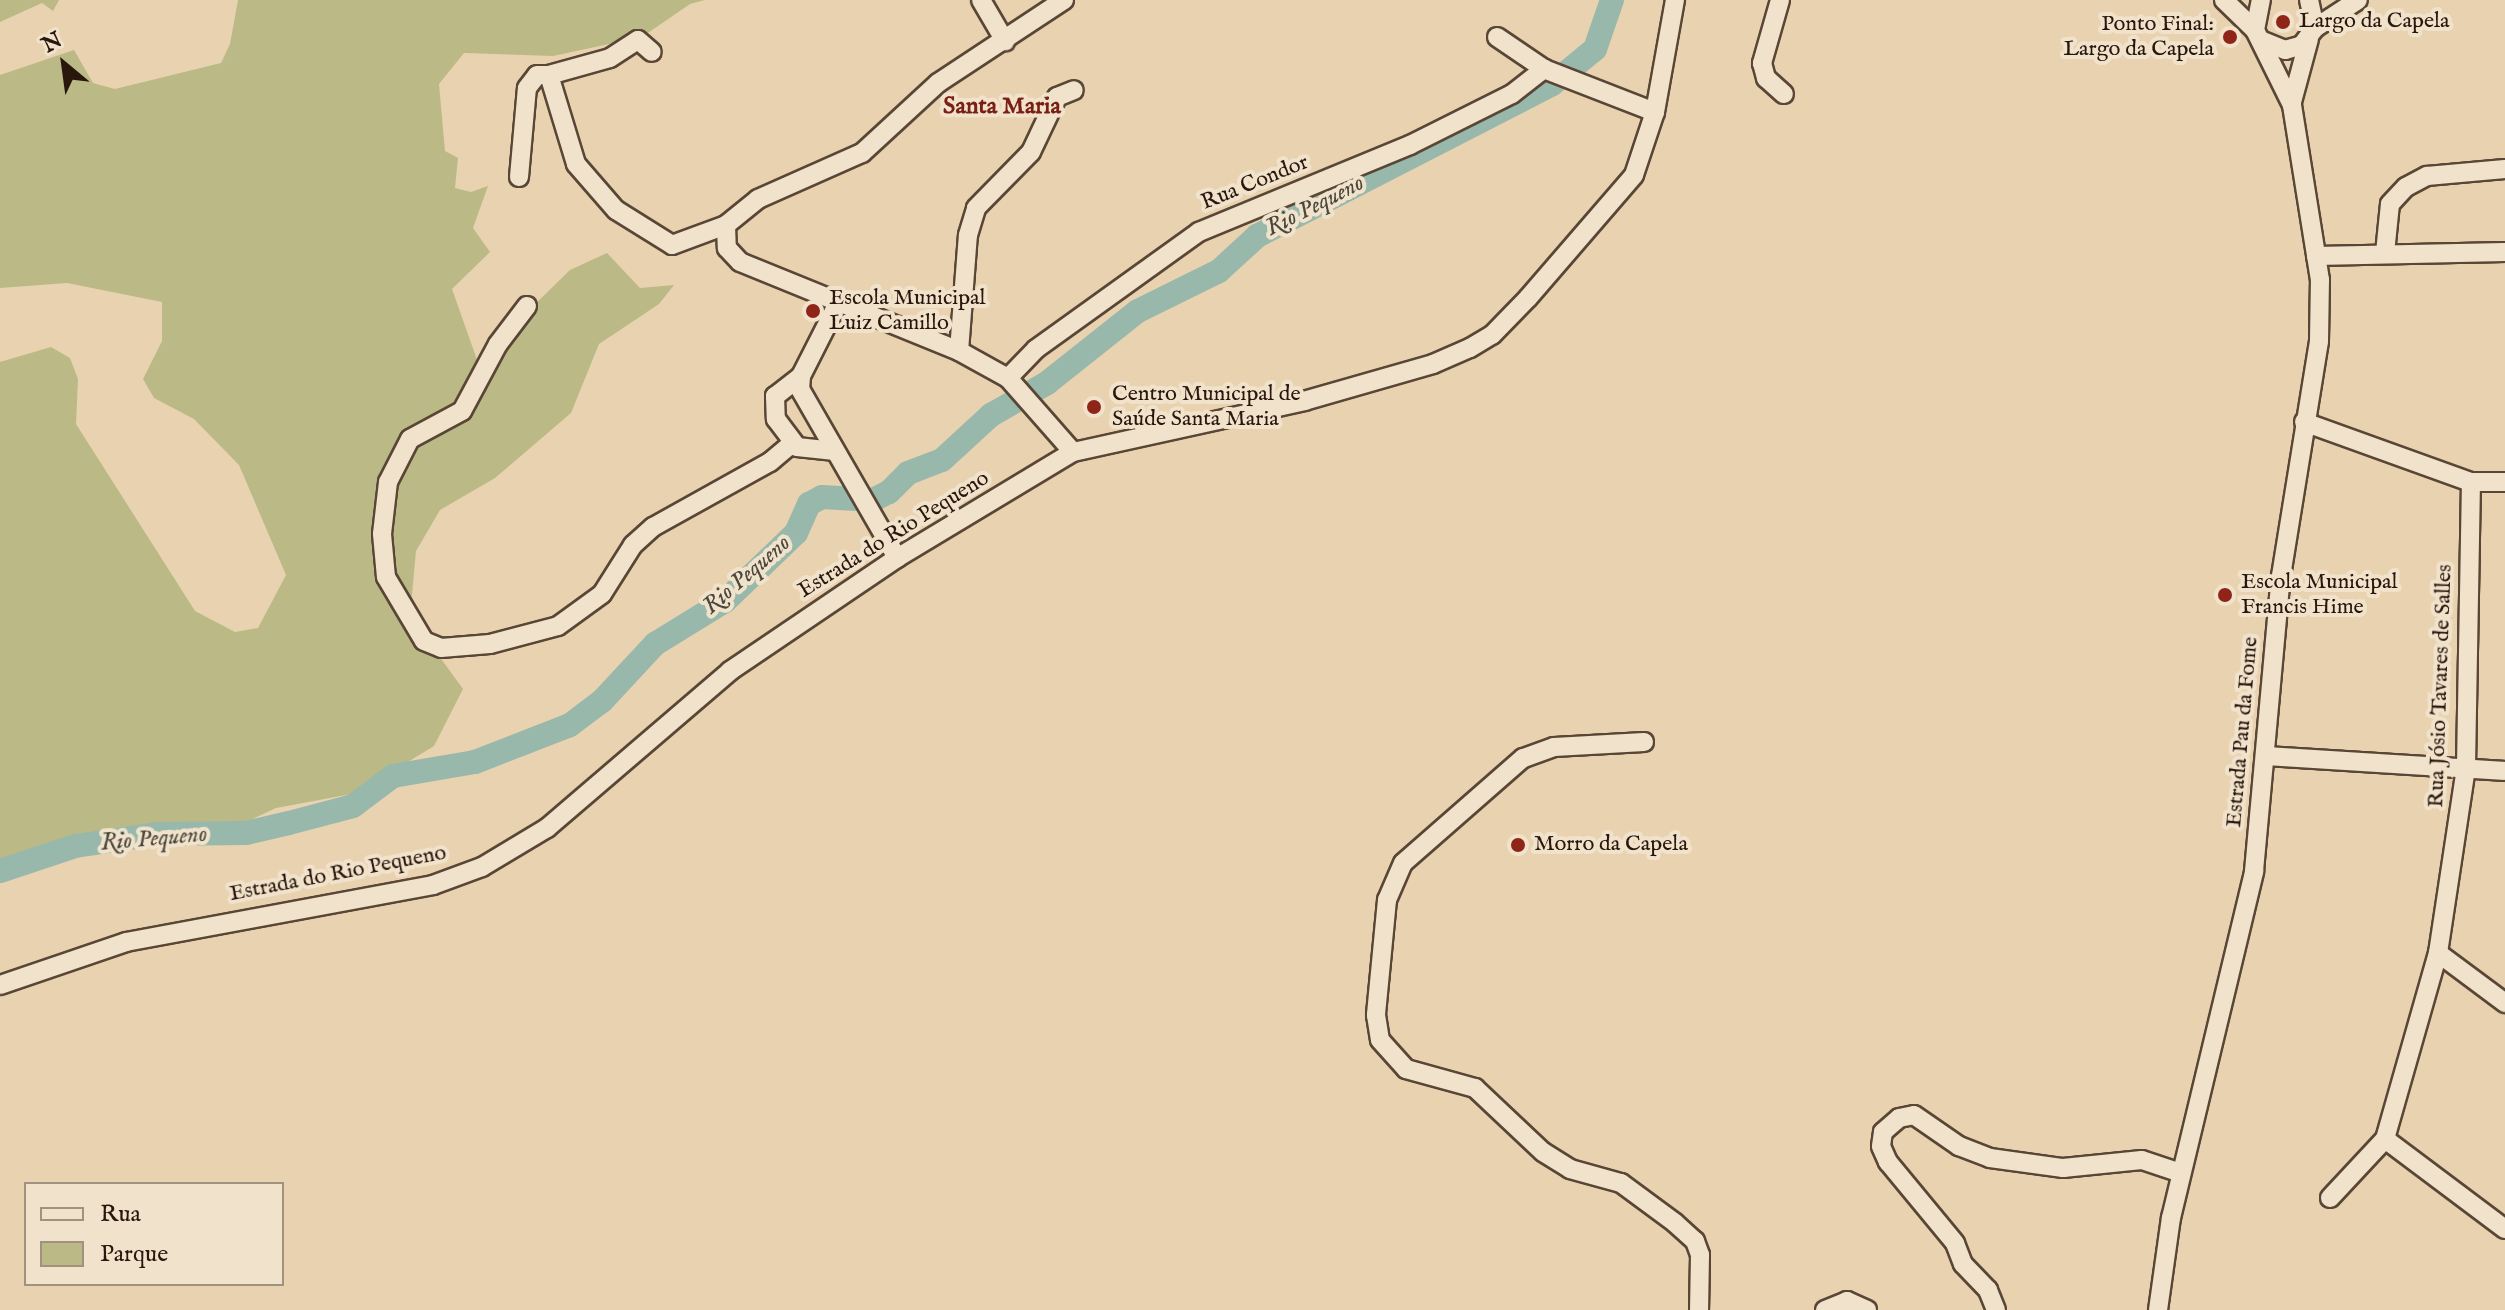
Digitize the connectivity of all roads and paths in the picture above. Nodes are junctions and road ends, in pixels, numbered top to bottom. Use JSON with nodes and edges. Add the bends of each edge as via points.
{"nodes":[{"id":1,"x":981,"y":0,"type":"edge"},
{"id":2,"x":1064,"y":0,"type":"edge"},
{"id":3,"x":1675,"y":0,"type":"edge"},
{"id":4,"x":1780,"y":0,"type":"edge"},
{"id":5,"x":2224,"y":0,"type":"edge"},
{"id":6,"x":2309,"y":0,"type":"edge"},
{"id":7,"x":2358,"y":0,"type":"edge"},
{"id":8,"x":2257,"y":3,"type":"edge"},
{"id":9,"x":2312,"y":33,"type":"junction"},
{"id":10,"x":2258,"y":34,"type":"junction"},
{"id":11,"x":1497,"y":37,"type":"dead end"},
{"id":12,"x":1005,"y":41,"type":"junction"},
{"id":13,"x":652,"y":52,"type":"dead end"},
{"id":14,"x":1548,"y":70,"type":"junction"},
{"id":15,"x":549,"y":75,"type":"junction"},
{"id":16,"x":1074,"y":90,"type":"dead end"},
{"id":17,"x":1784,"y":94,"type":"dead end"},
{"id":18,"x":2292,"y":105,"type":"junction"},
{"id":19,"x":1655,"y":112,"type":"junction"},
{"id":20,"x":2505,"y":169,"type":"edge"},
{"id":21,"x":519,"y":177,"type":"dead end"},
{"id":22,"x":726,"y":225,"type":"junction"},
{"id":23,"x":2505,"y":252,"type":"edge"},
{"id":24,"x":2385,"y":253,"type":"junction"},
{"id":25,"x":2316,"y":256,"type":"junction"},
{"id":26,"x":838,"y":303,"type":"junction"},
{"id":27,"x":527,"y":306,"type":"dead end"},
{"id":28,"x":959,"y":351,"type":"junction"},
{"id":29,"x":801,"y":376,"type":"junction"},
{"id":30,"x":1012,"y":382,"type":"junction"},
{"id":31,"x":2304,"y":422,"type":"junction"},
{"id":32,"x":793,"y":443,"type":"junction"},
{"id":33,"x":835,"y":451,"type":"junction"},
{"id":34,"x":1073,"y":452,"type":"junction"},
{"id":35,"x":2471,"y":482,"type":"junction"},
{"id":36,"x":2505,"y":482,"type":"edge"},
{"id":37,"x":897,"y":558,"type":"junction"},
{"id":38,"x":1644,"y":742,"type":"dead end"},
{"id":39,"x":2267,"y":756,"type":"junction"},
{"id":40,"x":2466,"y":767,"type":"junction"},
{"id":41,"x":2505,"y":771,"type":"edge"},
{"id":42,"x":2438,"y":953,"type":"junction"},
{"id":43,"x":0,"y":985,"type":"edge"},
{"id":44,"x":2505,"y":1003,"type":"edge"},
{"id":45,"x":2385,"y":1139,"type":"junction"},
{"id":46,"x":2181,"y":1173,"type":"junction"},
{"id":47,"x":2330,"y":1198,"type":"dead end"},
{"id":48,"x":2505,"y":1229,"type":"edge"},
{"id":49,"x":1699,"y":1310,"type":"edge"},
{"id":50,"x":1825,"y":1310,"type":"edge"},
{"id":51,"x":1867,"y":1310,"type":"edge"},
{"id":52,"x":1996,"y":1310,"type":"edge"},
{"id":53,"x":2158,"y":1310,"type":"edge"}],
"edges":[{"from":1,"to":12,"type":"street"},
{"from":2,"to":12,"type":"street"},
{"from":3,"to":19,"type":"street","name":"Estrada do Rio Pequeno"},
{"from":4,"to":17,"type":"street","via":[[1762,63],[1766,78]]},
{"from":5,"to":10,"type":"street"},
{"from":6,"to":9,"type":"street"},
{"from":7,"to":9,"type":"street"},
{"from":8,"to":10,"type":"street"},
{"from":9,"to":10,"type":"street","via":[[2285,50]]},
{"from":9,"to":18,"type":"street","name":"Estrada Pau da Fome"},
{"from":10,"to":18,"type":"street","name":"Estrada Pau da Fome"},
{"from":11,"to":14,"type":"street"},
{"from":12,"to":22,"type":"street","via":[[938,83],[862,153],[758,199]]},
{"from":13,"to":15,"type":"street","via":[[638,40],[610,58]]},
{"from":14,"to":19,"type":"street"},
{"from":14,"to":30,"type":"street","name":"Rua Condor","via":[[1410,145],[1199,232],[1036,349]]},
{"from":15,"to":21,"type":"street","via":[[537,75],[527,88]]},
{"from":15,"to":22,"type":"street","via":[[576,164],[616,210],[672,245]]},
{"from":16,"to":28,"type":"street","via":[[1057,97],[1031,152],[976,208],[968,235]]},
{"from":18,"to":25,"type":"street","name":"Estrada Pau da Fome"},
{"from":19,"to":34,"type":"street","name":"Estrada do Rio Pequeno","via":[[1634,175],[1605,214],[1492,335],[1470,348],[1304,401]]},
{"from":20,"to":24,"type":"street","via":[[2438,174],[2406,187],[2390,204]]},
{"from":22,"to":26,"type":"street","via":[[727,248],[740,262]]},
{"from":23,"to":24,"type":"street"},
{"from":24,"to":25,"type":"street"},
{"from":25,"to":31,"type":"street","name":"Estrada Pau da Fome","via":[[2319,341]]},
{"from":26,"to":28,"type":"street"},
{"from":26,"to":29,"type":"street"},
{"from":27,"to":32,"type":"street","via":[[498,344],[459,416],[410,439],[388,482],[382,534],[386,577],[424,641],[441,648],[490,644],[558,626],[602,594],[633,545],[653,527],[770,462]]},
{"from":28,"to":30,"type":"street"},
{"from":29,"to":32,"type":"street","via":[[783,386],[772,404]]},
{"from":29,"to":33,"type":"street","via":[[801,394]]},
{"from":30,"to":34,"type":"street"},
{"from":31,"to":35,"type":"street"},
{"from":31,"to":39,"type":"street","name":"Estrada Pau da Fome","via":[[2281,576]]},
{"from":32,"to":33,"type":"street","via":[[815,452]]},
{"from":33,"to":37,"type":"street"},
{"from":34,"to":37,"type":"street","name":"Estrada do Rio Pequeno"},
{"from":35,"to":36,"type":"street"},
{"from":35,"to":40,"type":"street","name":"Rua Jósio Tavares de Salles"},
{"from":37,"to":43,"type":"street","name":"Estrada do Rio Pequeno","via":[[730,671],[547,828],[482,867],[433,885],[126,942],[31,970]]},
{"from":38,"to":49,"type":"street","via":[[1554,747],[1523,758],[1403,863],[1387,900],[1376,1015],[1380,1040],[1406,1069],[1475,1088],[1543,1152],[1570,1169],[1621,1183],[1695,1241],[1700,1255]]},
{"from":39,"to":40,"type":"street"},
{"from":39,"to":46,"type":"street","name":"Estrada Pau da Fome","via":[[2254,871]]},
{"from":40,"to":41,"type":"street"},
{"from":40,"to":42,"type":"street","name":"Rua Jósio Tavares de Salles"},
{"from":42,"to":44,"type":"street"},
{"from":42,"to":45,"type":"street","name":"Rua Jósio Tavares de Salles"},
{"from":45,"to":47,"type":"street","name":"Rua Jósio Tavares de Salles"},
{"from":45,"to":48,"type":"street"},
{"from":46,"to":52,"type":"street","via":[[2142,1160],[2041,1168],[1959,1146],[1914,1115],[1893,1122],[1883,1132],[1881,1146],[1888,1162],[1955,1243],[1963,1264],[1988,1290]]},
{"from":46,"to":53,"type":"street","name":"Estrada Pau da Fome"},
{"from":50,"to":51,"type":"street","via":[[1847,1301]]}]}
